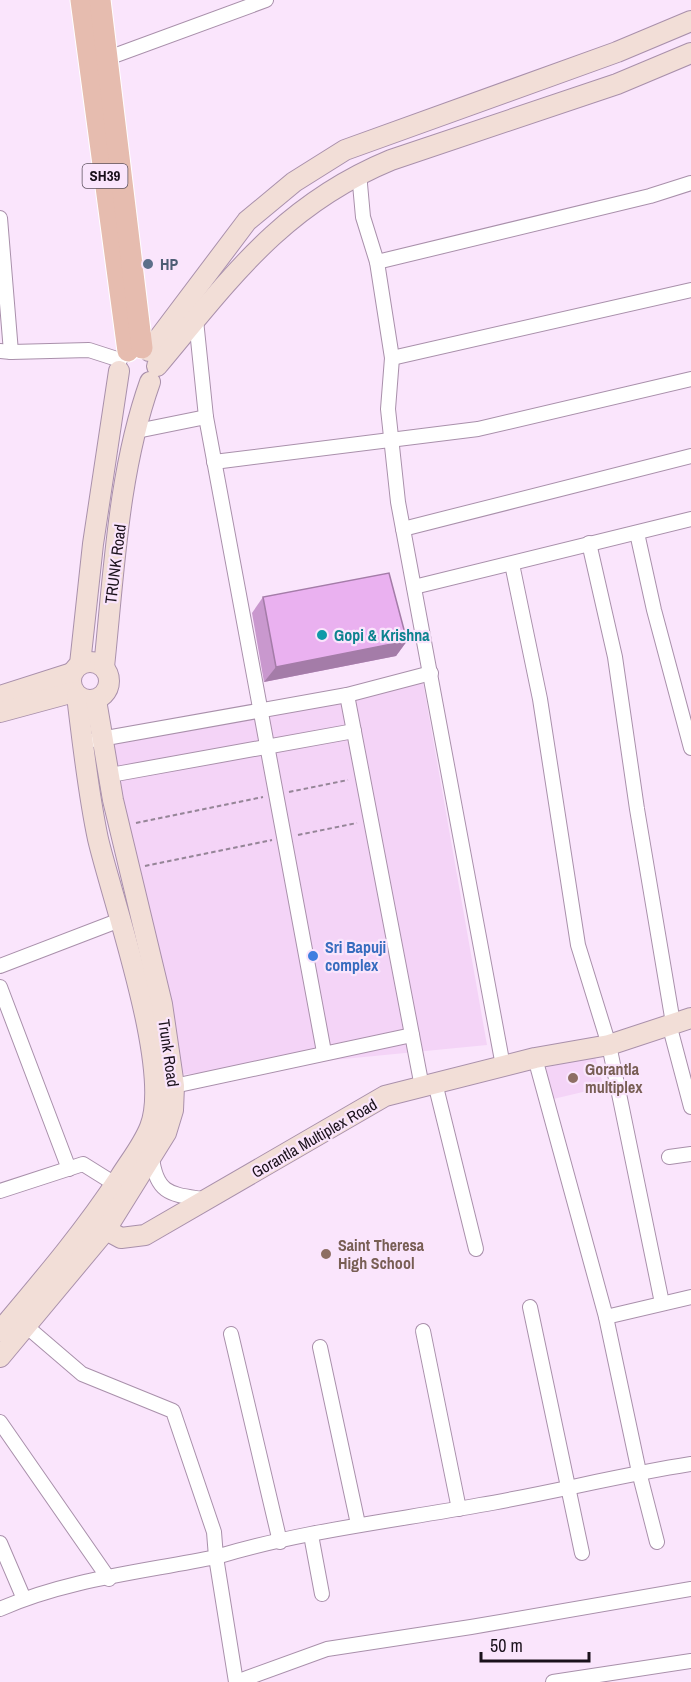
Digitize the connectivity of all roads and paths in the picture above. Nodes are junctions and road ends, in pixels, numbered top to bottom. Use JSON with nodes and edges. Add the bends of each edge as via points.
{"nodes":[{"id":1,"x":81,"y":0,"type":"edge"},
{"id":2,"x":100,"y":0,"type":"edge"},
{"id":3,"x":266,"y":0,"type":"edge"},
{"id":4,"x":691,"y":21,"type":"edge"},
{"id":5,"x":691,"y":53,"type":"edge"},
{"id":6,"x":108,"y":58,"type":"junction"},
{"id":7,"x":358,"y":173,"type":"junction"},
{"id":8,"x":691,"y":183,"type":"edge"},
{"id":9,"x":0,"y":218,"type":"edge"},
{"id":10,"x":377,"y":262,"type":"junction"},
{"id":11,"x":691,"y":290,"type":"edge"},
{"id":12,"x":196,"y":320,"type":"junction"},
{"id":13,"x":5,"y":352,"type":"edge"},
{"id":14,"x":392,"y":358,"type":"junction"},
{"id":15,"x":138,"y":362,"type":"junction"},
{"id":16,"x":691,"y":379,"type":"edge"},
{"id":17,"x":206,"y":417,"type":"junction"},
{"id":18,"x":136,"y":430,"type":"junction"},
{"id":19,"x":391,"y":440,"type":"junction"},
{"id":20,"x":691,"y":456,"type":"edge"},
{"id":21,"x":214,"y":462,"type":"junction"},
{"id":22,"x":691,"y":519,"type":"edge"},
{"id":23,"x":403,"y":528,"type":"junction"},
{"id":24,"x":637,"y":533,"type":"junction"},
{"id":25,"x":589,"y":543,"type":"junction"},
{"id":26,"x":512,"y":564,"type":"junction"},
{"id":27,"x":414,"y":587,"type":"junction"},
{"id":28,"x":104,"y":667,"type":"junction"},
{"id":29,"x":431,"y":673,"type":"junction"},
{"id":30,"x":76,"y":681,"type":"junction"},
{"id":31,"x":347,"y":694,"type":"junction"},
{"id":32,"x":0,"y":696,"type":"edge"},
{"id":33,"x":96,"y":700,"type":"junction"},
{"id":34,"x":262,"y":708,"type":"junction"},
{"id":35,"x":0,"y":712,"type":"edge"},
{"id":36,"x":354,"y":731,"type":"junction"},
{"id":37,"x":103,"y":739,"type":"junction"},
{"id":38,"x":83,"y":742,"type":"junction"},
{"id":39,"x":268,"y":746,"type":"junction"},
{"id":40,"x":691,"y":748,"type":"edge"},
{"id":41,"x":116,"y":774,"type":"dead end"},
{"id":42,"x":363,"y":777,"type":"junction"},
{"id":43,"x":277,"y":794,"type":"junction"},
{"id":44,"x":371,"y":820,"type":"junction"},
{"id":45,"x":127,"y":825,"type":"dead end"},
{"id":46,"x":289,"y":837,"type":"dead end"},
{"id":47,"x":277,"y":839,"type":"dead end"},
{"id":48,"x":136,"y":868,"type":"dead end"},
{"id":49,"x":120,"y":920,"type":"junction"},
{"id":50,"x":0,"y":966,"type":"edge"},
{"id":51,"x":0,"y":987,"type":"edge"},
{"id":52,"x":678,"y":1022,"type":"edge"},
{"id":53,"x":412,"y":1035,"type":"junction"},
{"id":54,"x":609,"y":1046,"type":"junction"},
{"id":55,"x":324,"y":1052,"type":"junction"},
{"id":56,"x":535,"y":1058,"type":"junction"},
{"id":57,"x":503,"y":1066,"type":"junction"},
{"id":58,"x":429,"y":1085,"type":"junction"},
{"id":59,"x":174,"y":1086,"type":"junction"},
{"id":60,"x":691,"y":1107,"type":"edge"},
{"id":61,"x":691,"y":1154,"type":"edge"},
{"id":62,"x":669,"y":1157,"type":"dead end"},
{"id":63,"x":152,"y":1158,"type":"junction"},
{"id":64,"x":69,"y":1169,"type":"junction"},
{"id":65,"x":115,"y":1184,"type":"junction"},
{"id":66,"x":0,"y":1191,"type":"edge"},
{"id":67,"x":208,"y":1200,"type":"junction"},
{"id":68,"x":97,"y":1226,"type":"junction"},
{"id":69,"x":476,"y":1249,"type":"dead end"},
{"id":70,"x":691,"y":1297,"type":"edge"},
{"id":71,"x":662,"y":1303,"type":"junction"},
{"id":72,"x":530,"y":1307,"type":"dead end"},
{"id":73,"x":606,"y":1317,"type":"junction"},
{"id":74,"x":26,"y":1326,"type":"junction"},
{"id":75,"x":0,"y":1331,"type":"edge"},
{"id":76,"x":423,"y":1331,"type":"dead end"},
{"id":77,"x":231,"y":1334,"type":"dead end"},
{"id":78,"x":320,"y":1347,"type":"dead end"},
{"id":79,"x":0,"y":1357,"type":"edge"},
{"id":80,"x":0,"y":1422,"type":"edge"},
{"id":81,"x":691,"y":1464,"type":"edge"},
{"id":82,"x":639,"y":1472,"type":"junction"},
{"id":83,"x":569,"y":1490,"type":"junction"},
{"id":84,"x":459,"y":1509,"type":"junction"},
{"id":85,"x":358,"y":1524,"type":"junction"},
{"id":86,"x":311,"y":1535,"type":"junction"},
{"id":87,"x":280,"y":1542,"type":"junction"},
{"id":88,"x":657,"y":1542,"type":"dead end"},
{"id":89,"x":0,"y":1543,"type":"edge"},
{"id":90,"x":582,"y":1553,"type":"dead end"},
{"id":91,"x":216,"y":1557,"type":"junction"},
{"id":92,"x":109,"y":1579,"type":"junction"},
{"id":93,"x":691,"y":1589,"type":"edge"},
{"id":94,"x":322,"y":1594,"type":"dead end"},
{"id":95,"x":24,"y":1599,"type":"junction"},
{"id":96,"x":0,"y":1610,"type":"edge"},
{"id":97,"x":691,"y":1661,"type":"edge"},
{"id":98,"x":561,"y":1681,"type":"edge"},
{"id":99,"x":236,"y":1682,"type":"edge"}],
"edges":[{"from":1,"to":15,"type":"main road","number":"SH39"},
{"from":2,"to":6,"type":"main road","number":"SH39"},
{"from":3,"to":6,"type":"street"},
{"from":4,"to":15,"type":"main road","via":[[617,52],[345,150],[294,182],[247,221]]},
{"from":5,"to":7,"type":"main road","via":[[617,84]]},
{"from":6,"to":15,"type":"main road","number":"SH39"},
{"from":7,"to":10,"type":"street","via":[[363,217]]},
{"from":7,"to":12,"type":"main road","via":[[280,228],[250,256]]},
{"from":8,"to":10,"type":"street"},
{"from":9,"to":13,"type":"street"},
{"from":10,"to":14,"type":"street"},
{"from":11,"to":14,"type":"street"},
{"from":12,"to":15,"type":"main road"},
{"from":12,"to":17,"type":"street"},
{"from":13,"to":15,"type":"street","via":[[89,350]]},
{"from":14,"to":19,"type":"street","via":[[388,409]]},
{"from":15,"to":18,"type":"main road","name":"TRUNK Road"},
{"from":15,"to":30,"type":"main road","name":"Trunk Road","via":[[93,544]]},
{"from":16,"to":19,"type":"street","via":[[478,429]]},
{"from":17,"to":18,"type":"street"},
{"from":17,"to":21,"type":"street"},
{"from":18,"to":28,"type":"main road","name":"TRUNK Road","via":[[116,549]]},
{"from":19,"to":21,"type":"street"},
{"from":19,"to":23,"type":"street"},
{"from":20,"to":23,"type":"street"},
{"from":21,"to":34,"type":"street"},
{"from":22,"to":24,"type":"street"},
{"from":23,"to":27,"type":"street"},
{"from":24,"to":25,"type":"street"},
{"from":24,"to":40,"type":"street"},
{"from":25,"to":26,"type":"street"},
{"from":25,"to":52,"type":"street","via":[[615,657],[637,809]]},
{"from":26,"to":27,"type":"street"},
{"from":26,"to":54,"type":"street","via":[[540,699],[578,945]]},
{"from":27,"to":29,"type":"street"},
{"from":28,"to":30,"type":"main road","via":[[97,662]]},
{"from":28,"to":33,"type":"main road","via":[[110,676],[110,686]]},
{"from":29,"to":31,"type":"street"},
{"from":29,"to":57,"type":"street"},
{"from":30,"to":32,"type":"main road"},
{"from":30,"to":33,"type":"main road","via":[[86,701]]},
{"from":30,"to":35,"type":"main road"},
{"from":30,"to":38,"type":"main road","name":"Trunk Road"},
{"from":31,"to":34,"type":"street"},
{"from":31,"to":36,"type":"street"},
{"from":33,"to":37,"type":"main road","name":"Trunk Road"},
{"from":34,"to":37,"type":"street"},
{"from":34,"to":39,"type":"street"},
{"from":36,"to":39,"type":"street"},
{"from":36,"to":42,"type":"street"},
{"from":37,"to":38,"type":"street"},
{"from":37,"to":59,"type":"main road","name":"Trunk Road","via":[[113,800],[162,1004]]},
{"from":38,"to":49,"type":"main road","name":"Trunk Road","via":[[98,839]]},
{"from":39,"to":41,"type":"street"},
{"from":39,"to":43,"type":"street"},
{"from":42,"to":43,"type":"path"},
{"from":42,"to":44,"type":"street"},
{"from":43,"to":45,"type":"path"},
{"from":43,"to":55,"type":"street"},
{"from":44,"to":46,"type":"path"},
{"from":44,"to":53,"type":"street"},
{"from":47,"to":48,"type":"path"},
{"from":49,"to":50,"type":"street"},
{"from":49,"to":65,"type":"main road","name":"Trunk Road","via":[[150,1045],[155,1106],[150,1126]]},
{"from":51,"to":64,"type":"street"},
{"from":52,"to":54,"type":"main road","name":"Gorantla Multiplex Road"},
{"from":52,"to":60,"type":"street"},
{"from":53,"to":55,"type":"street"},
{"from":53,"to":58,"type":"street"},
{"from":54,"to":56,"type":"main road","name":"Gorantla Multiplex Road"},
{"from":54,"to":71,"type":"street"},
{"from":55,"to":59,"type":"street"},
{"from":56,"to":57,"type":"main road","name":"Gorantla Multiplex Road"},
{"from":56,"to":73,"type":"street"},
{"from":57,"to":58,"type":"main road","name":"Gorantla Multiplex Road"},
{"from":58,"to":67,"type":"main road","name":"Gorantla Multiplex Road","via":[[385,1096]]},
{"from":58,"to":69,"type":"street"},
{"from":59,"to":63,"type":"main road","name":"Trunk Road","via":[[173,1110],[166,1133]]},
{"from":61,"to":62,"type":"street"},
{"from":63,"to":67,"type":"street","via":[[155,1179],[164,1190]]},
{"from":63,"to":68,"type":"main road","name":"Trunk Road"},
{"from":64,"to":65,"type":"street","via":[[83,1164]]},
{"from":64,"to":66,"type":"street"},
{"from":65,"to":68,"type":"main road","name":"Trunk Road"},
{"from":67,"to":68,"type":"main road","name":"Gorantla Multiplex Road","via":[[138,1237],[121,1238]]},
{"from":68,"to":74,"type":"main road","name":"Trunk Road"},
{"from":68,"to":75,"type":"main road","name":"Trunk Road"},
{"from":70,"to":71,"type":"street"},
{"from":71,"to":73,"type":"street"},
{"from":72,"to":83,"type":"street"},
{"from":73,"to":82,"type":"street"},
{"from":74,"to":79,"type":"main road","name":"Trunk Road"},
{"from":74,"to":91,"type":"street","via":[[82,1374],[173,1411],[214,1532]]},
{"from":76,"to":84,"type":"street"},
{"from":77,"to":87,"type":"street"},
{"from":78,"to":85,"type":"street"},
{"from":80,"to":92,"type":"street"},
{"from":81,"to":82,"type":"street"},
{"from":82,"to":83,"type":"street"},
{"from":82,"to":88,"type":"street"},
{"from":83,"to":84,"type":"street"},
{"from":83,"to":90,"type":"street"},
{"from":84,"to":85,"type":"street"},
{"from":85,"to":86,"type":"street"},
{"from":86,"to":87,"type":"street"},
{"from":86,"to":94,"type":"street"},
{"from":87,"to":91,"type":"street"},
{"from":89,"to":95,"type":"street"},
{"from":91,"to":92,"type":"street"},
{"from":91,"to":99,"type":"street"},
{"from":92,"to":95,"type":"street","via":[[87,1580]]},
{"from":93,"to":99,"type":"street","via":[[327,1649]]},
{"from":95,"to":96,"type":"street"},
{"from":97,"to":98,"type":"street"}]}
